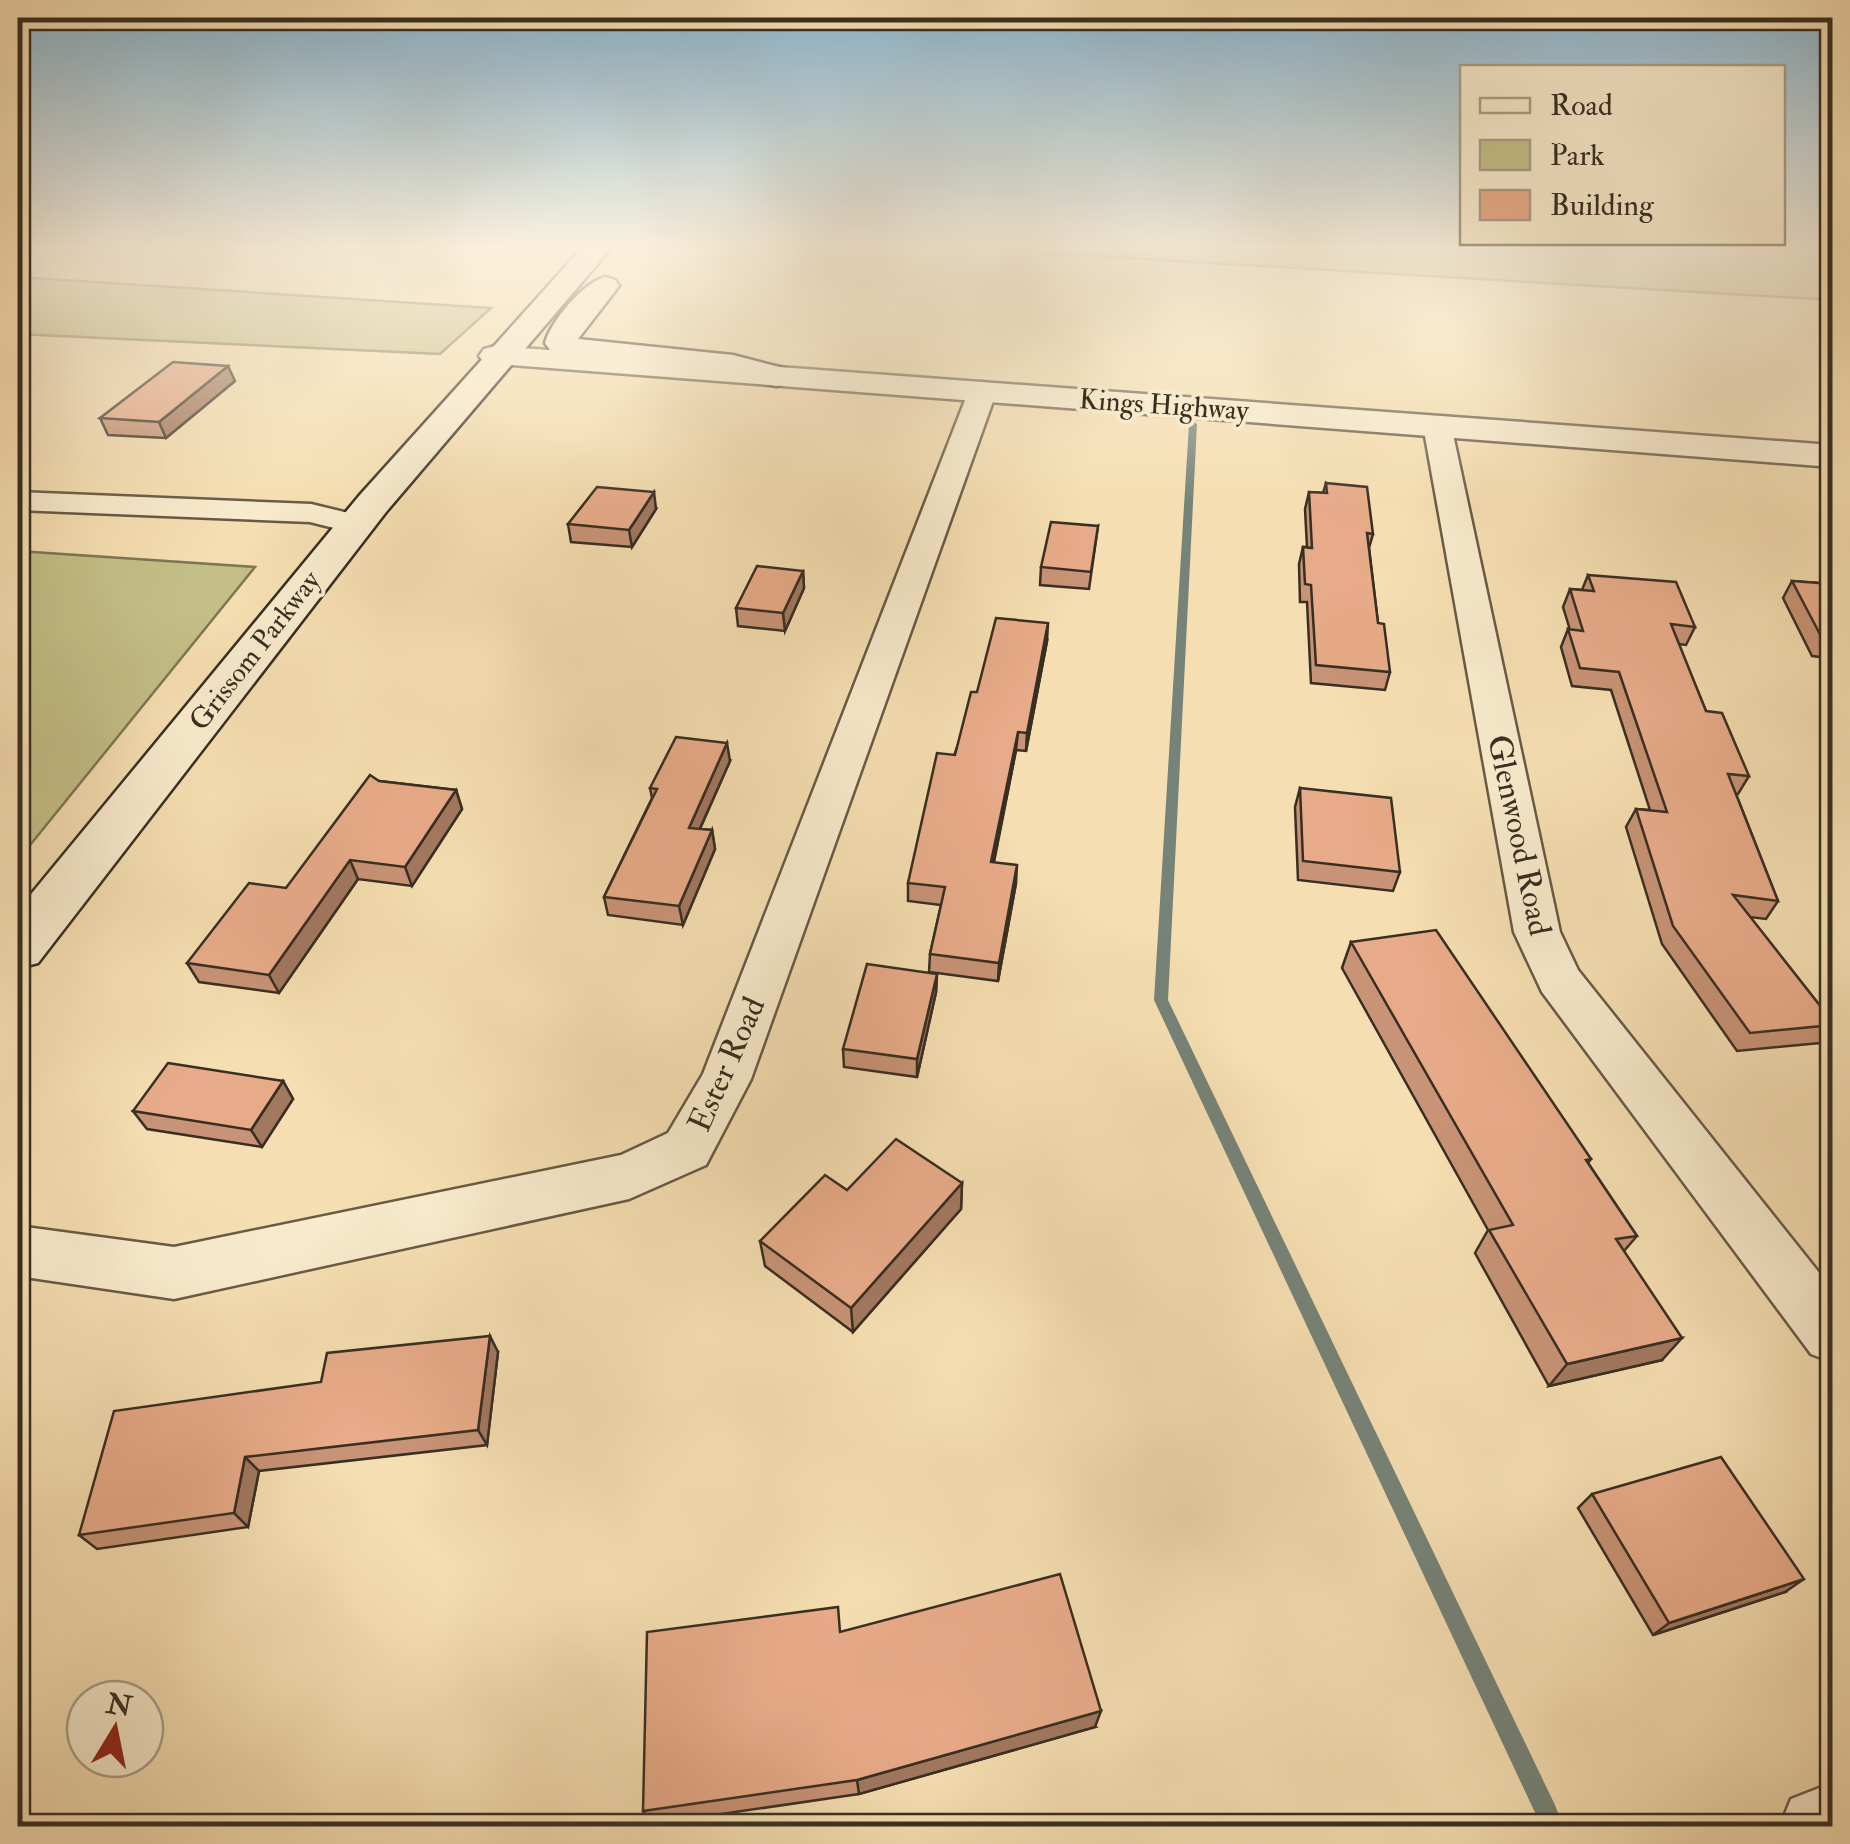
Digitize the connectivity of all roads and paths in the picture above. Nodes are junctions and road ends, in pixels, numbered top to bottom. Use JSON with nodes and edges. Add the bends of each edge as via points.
{"nodes":[{"id":1,"x":520,"y":333,"type":"edge"},
{"id":2,"x":564,"y":333,"type":"edge"},
{"id":3,"x":495,"y":356,"type":"junction"},
{"id":4,"x":776,"y":376,"type":"junction"},
{"id":5,"x":983,"y":390,"type":"junction"},
{"id":6,"x":1437,"y":425,"type":"junction"},
{"id":7,"x":1832,"y":456,"type":"edge"},
{"id":8,"x":18,"y":501,"type":"edge"},
{"id":9,"x":354,"y":524,"type":"junction"},
{"id":10,"x":18,"y":525,"type":"edge"},
{"id":11,"x":18,"y":948,"type":"edge"},
{"id":12,"x":18,"y":1250,"type":"edge"},
{"id":13,"x":1832,"y":1334,"type":"edge"},
{"id":14,"x":1832,"y":1822,"type":"edge"},
{"id":15,"x":1818,"y":1826,"type":"edge"}],
"edges":[{"from":1,"to":3,"type":"main road","name":"Grissom Parkway"},
{"from":2,"to":4,"type":"main road","via":[[562,342],[579,350],[734,365]]},
{"from":3,"to":4,"type":"main road","name":"Kings Highway"},
{"from":3,"to":9,"type":"main road","name":"Grissom Parkway"},
{"from":4,"to":5,"type":"main road","name":"Kings Highway"},
{"from":5,"to":6,"type":"main road","name":"Kings Highway"},
{"from":5,"to":12,"type":"street","name":"Ester Road","via":[[726,1079],[688,1149],[629,1176],[174,1273]]},
{"from":6,"to":7,"type":"main road","name":"Kings Highway"},
{"from":6,"to":13,"type":"street","name":"Glenwood Road","via":[[1537,932],[1559,980]]},
{"from":8,"to":9,"type":"street","via":[[311,514]]},
{"from":9,"to":10,"type":"street","via":[[289,536]]},
{"from":9,"to":11,"type":"main road","name":"Grissom Parkway"},
{"from":14,"to":15,"type":"street"}]}
